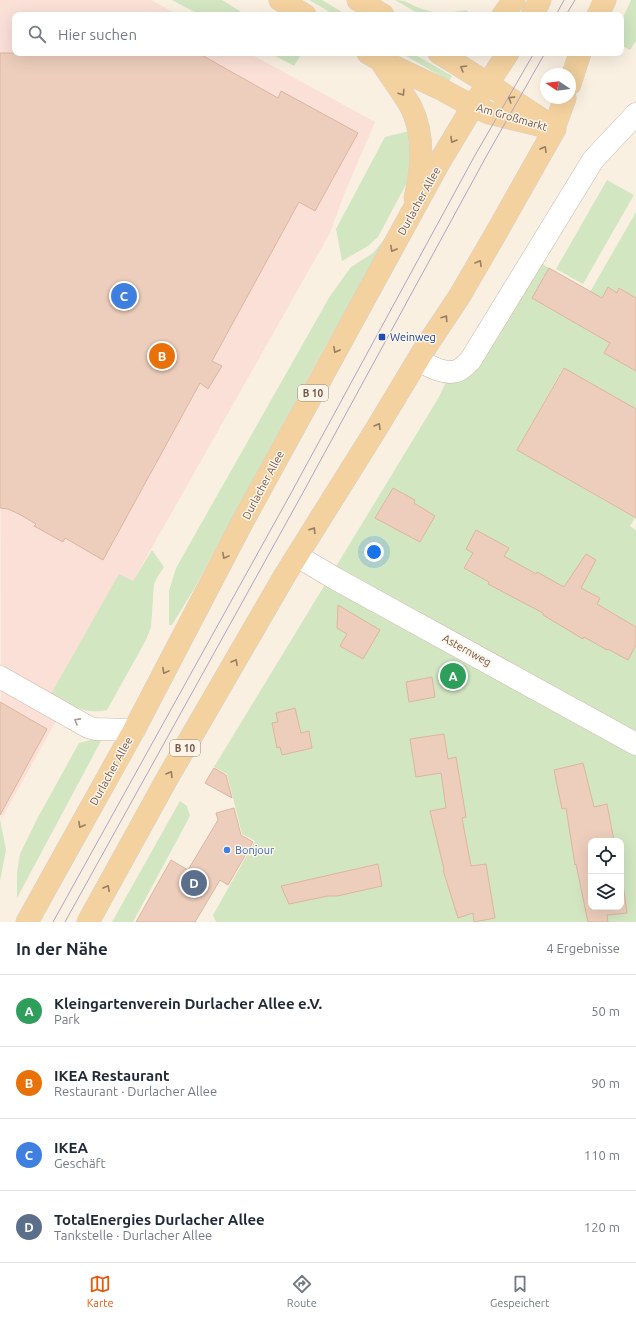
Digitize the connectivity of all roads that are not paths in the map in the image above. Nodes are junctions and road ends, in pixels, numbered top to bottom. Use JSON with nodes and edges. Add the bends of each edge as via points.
{"nodes":[{"id":1,"x":280,"y":0,"type":"edge"},
{"id":2,"x":358,"y":0,"type":"edge"},
{"id":3,"x":514,"y":0,"type":"edge"},
{"id":4,"x":540,"y":0,"type":"edge"},
{"id":5,"x":605,"y":0,"type":"edge"},
{"id":6,"x":300,"y":12,"type":"edge"},
{"id":7,"x":378,"y":12,"type":"edge"},
{"id":8,"x":505,"y":12,"type":"edge"},
{"id":9,"x":534,"y":12,"type":"edge"},
{"id":10,"x":599,"y":12,"type":"edge"},
{"id":11,"x":444,"y":56,"type":"edge"},
{"id":12,"x":506,"y":56,"type":"edge"},
{"id":13,"x":579,"y":56,"type":"edge"},
{"id":14,"x":374,"y":57,"type":"edge"},
{"id":15,"x":575,"y":68,"type":"edge"},
{"id":16,"x":488,"y":84,"type":"junction"},
{"id":17,"x":563,"y":104,"type":"edge"},
{"id":18,"x":473,"y":106,"type":"junction"},
{"id":19,"x":636,"y":114,"type":"edge"},
{"id":20,"x":555,"y":129,"type":"junction"},
{"id":21,"x":411,"y":215,"type":"junction"},
{"id":22,"x":418,"y":360,"type":"junction"},
{"id":23,"x":297,"y":556,"type":"junction"},
{"id":24,"x":0,"y":677,"type":"edge"},
{"id":25,"x":134,"y":730,"type":"junction"},
{"id":26,"x":636,"y":744,"type":"edge"},
{"id":27,"x":27,"y":922,"type":"edge"},
{"id":28,"x":88,"y":922,"type":"edge"}],
"edges":[{"from":1,"to":6,"type":"main road"},
{"from":2,"to":7,"type":"main road"},
{"from":3,"to":8,"type":"main road"},
{"from":4,"to":9,"type":"main road"},
{"from":5,"to":10,"type":"main road"},
{"from":16,"to":11,"type":"main road","name":"Am Großmarkt","one_way":true},
{"from":12,"to":16,"type":"main road","name":"Durlacher Allee","number":"B 10"},
{"from":13,"to":15,"type":"main road"},
{"from":14,"to":18,"type":"main road","name":"Am Großmarkt"},
{"from":14,"to":21,"type":"main road","one_way":true,"via":[[412,108],[420,136],[416,195]]},
{"from":16,"to":18,"type":"main road","name":"Durlacher Allee","number":"B 10"},
{"from":20,"to":16,"type":"main road","name":"Am Großmarkt","one_way":true},
{"from":17,"to":20,"type":"main road","number":"B 10"},
{"from":18,"to":20,"type":"main road","name":"Am Großmarkt","via":[[498,116]]},
{"from":18,"to":21,"type":"main road","name":"Durlacher Allee","number":"B 10","one_way":true},
{"from":19,"to":22,"type":"lane","via":[[593,160],[470,361],[457,371],[444,371]]},
{"from":22,"to":20,"type":"main road","number":"B 10","one_way":true,"via":[[496,235]]},
{"from":21,"to":25,"type":"main road","name":"Durlacher Allee","number":"B 10","one_way":true,"via":[[247,515]]},
{"from":23,"to":22,"type":"main road","number":"B 10","one_way":true},
{"from":23,"to":26,"type":"lane","name":"Asternweg"},
{"from":28,"to":23,"type":"main road","number":"B 10","one_way":true,"via":[[168,777]]},
{"from":25,"to":24,"type":"lane","one_way":true,"via":[[88,727]]},
{"from":25,"to":27,"type":"main road","name":"Durlacher Allee","number":"B 10","one_way":true}]}
